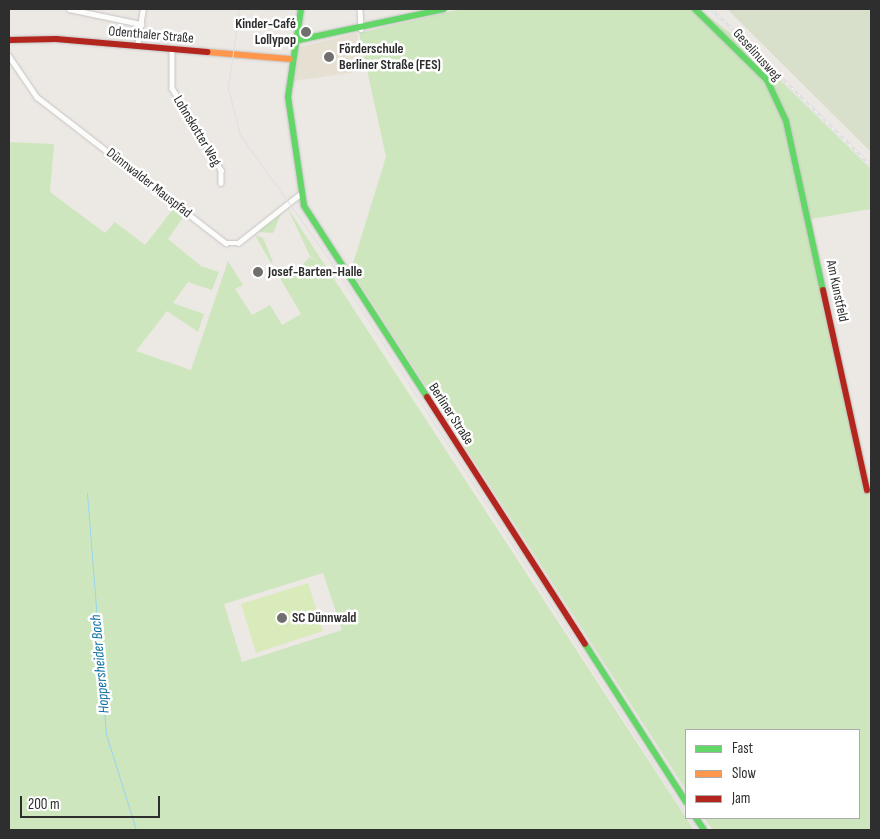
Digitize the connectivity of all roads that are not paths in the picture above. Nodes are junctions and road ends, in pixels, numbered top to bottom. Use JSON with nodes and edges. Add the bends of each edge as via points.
{"nodes":[{"id":1,"x":69,"y":9,"type":"edge"},
{"id":2,"x":143,"y":9,"type":"edge"},
{"id":3,"x":301,"y":9,"type":"edge"},
{"id":4,"x":360,"y":9,"type":"edge"},
{"id":5,"x":444,"y":9,"type":"edge"},
{"id":6,"x":695,"y":9,"type":"edge"},
{"id":7,"x":141,"y":24,"type":"junction"},
{"id":8,"x":360,"y":28,"type":"junction"},
{"id":9,"x":9,"y":40,"type":"edge"},
{"id":10,"x":294,"y":41,"type":"junction"},
{"id":11,"x":137,"y":46,"type":"junction"},
{"id":12,"x":172,"y":49,"type":"junction"},
{"id":13,"x":9,"y":56,"type":"edge"},
{"id":14,"x":290,"y":59,"type":"junction"},
{"id":15,"x":778,"y":99,"type":"joint"},
{"id":16,"x":221,"y":182,"type":"dead end"},
{"id":17,"x":300,"y":194,"type":"junction"},
{"id":18,"x":867,"y":490,"type":"dead end"},
{"id":19,"x":685,"y":800,"type":"edge"},
{"id":20,"x":697,"y":819,"type":"edge"},
{"id":21,"x":704,"y":830,"type":"edge"}],
"edges":[{"from":1,"to":7,"type":"street"},
{"from":2,"to":7,"type":"street"},
{"from":3,"to":10,"type":"main road","name":"Berliner Straße"},
{"from":4,"to":8,"type":"street"},
{"from":5,"to":8,"type":"main road"},
{"from":6,"to":15,"type":"main road","name":"Geselinusweg","via":[[767,80]]},
{"from":7,"to":11,"type":"street"},
{"from":8,"to":10,"type":"main road"},
{"from":9,"to":11,"type":"main road","name":"Odenthaler Straße"},
{"from":10,"to":14,"type":"main road","name":"Berliner Straße"},
{"from":11,"to":12,"type":"main road","name":"Odenthaler Straße"},
{"from":12,"to":14,"type":"main road","name":"Odenthaler Straße"},
{"from":12,"to":16,"type":"street","name":"Lohnskotter Weg","via":[[172,88],[222,170]]},
{"from":13,"to":17,"type":"street","name":"Dünnwalder Mauspfad","via":[[38,97],[232,244]]},
{"from":14,"to":17,"type":"main road","name":"Berliner Straße","via":[[288,112]]},
{"from":15,"to":18,"type":"main road","name":"Am Kunstfeld","via":[[791,139]]},
{"from":17,"to":19,"type":"main road","name":"Berliner Straße","via":[[319,233]]},
{"from":20,"to":21,"type":"main road"}]}
